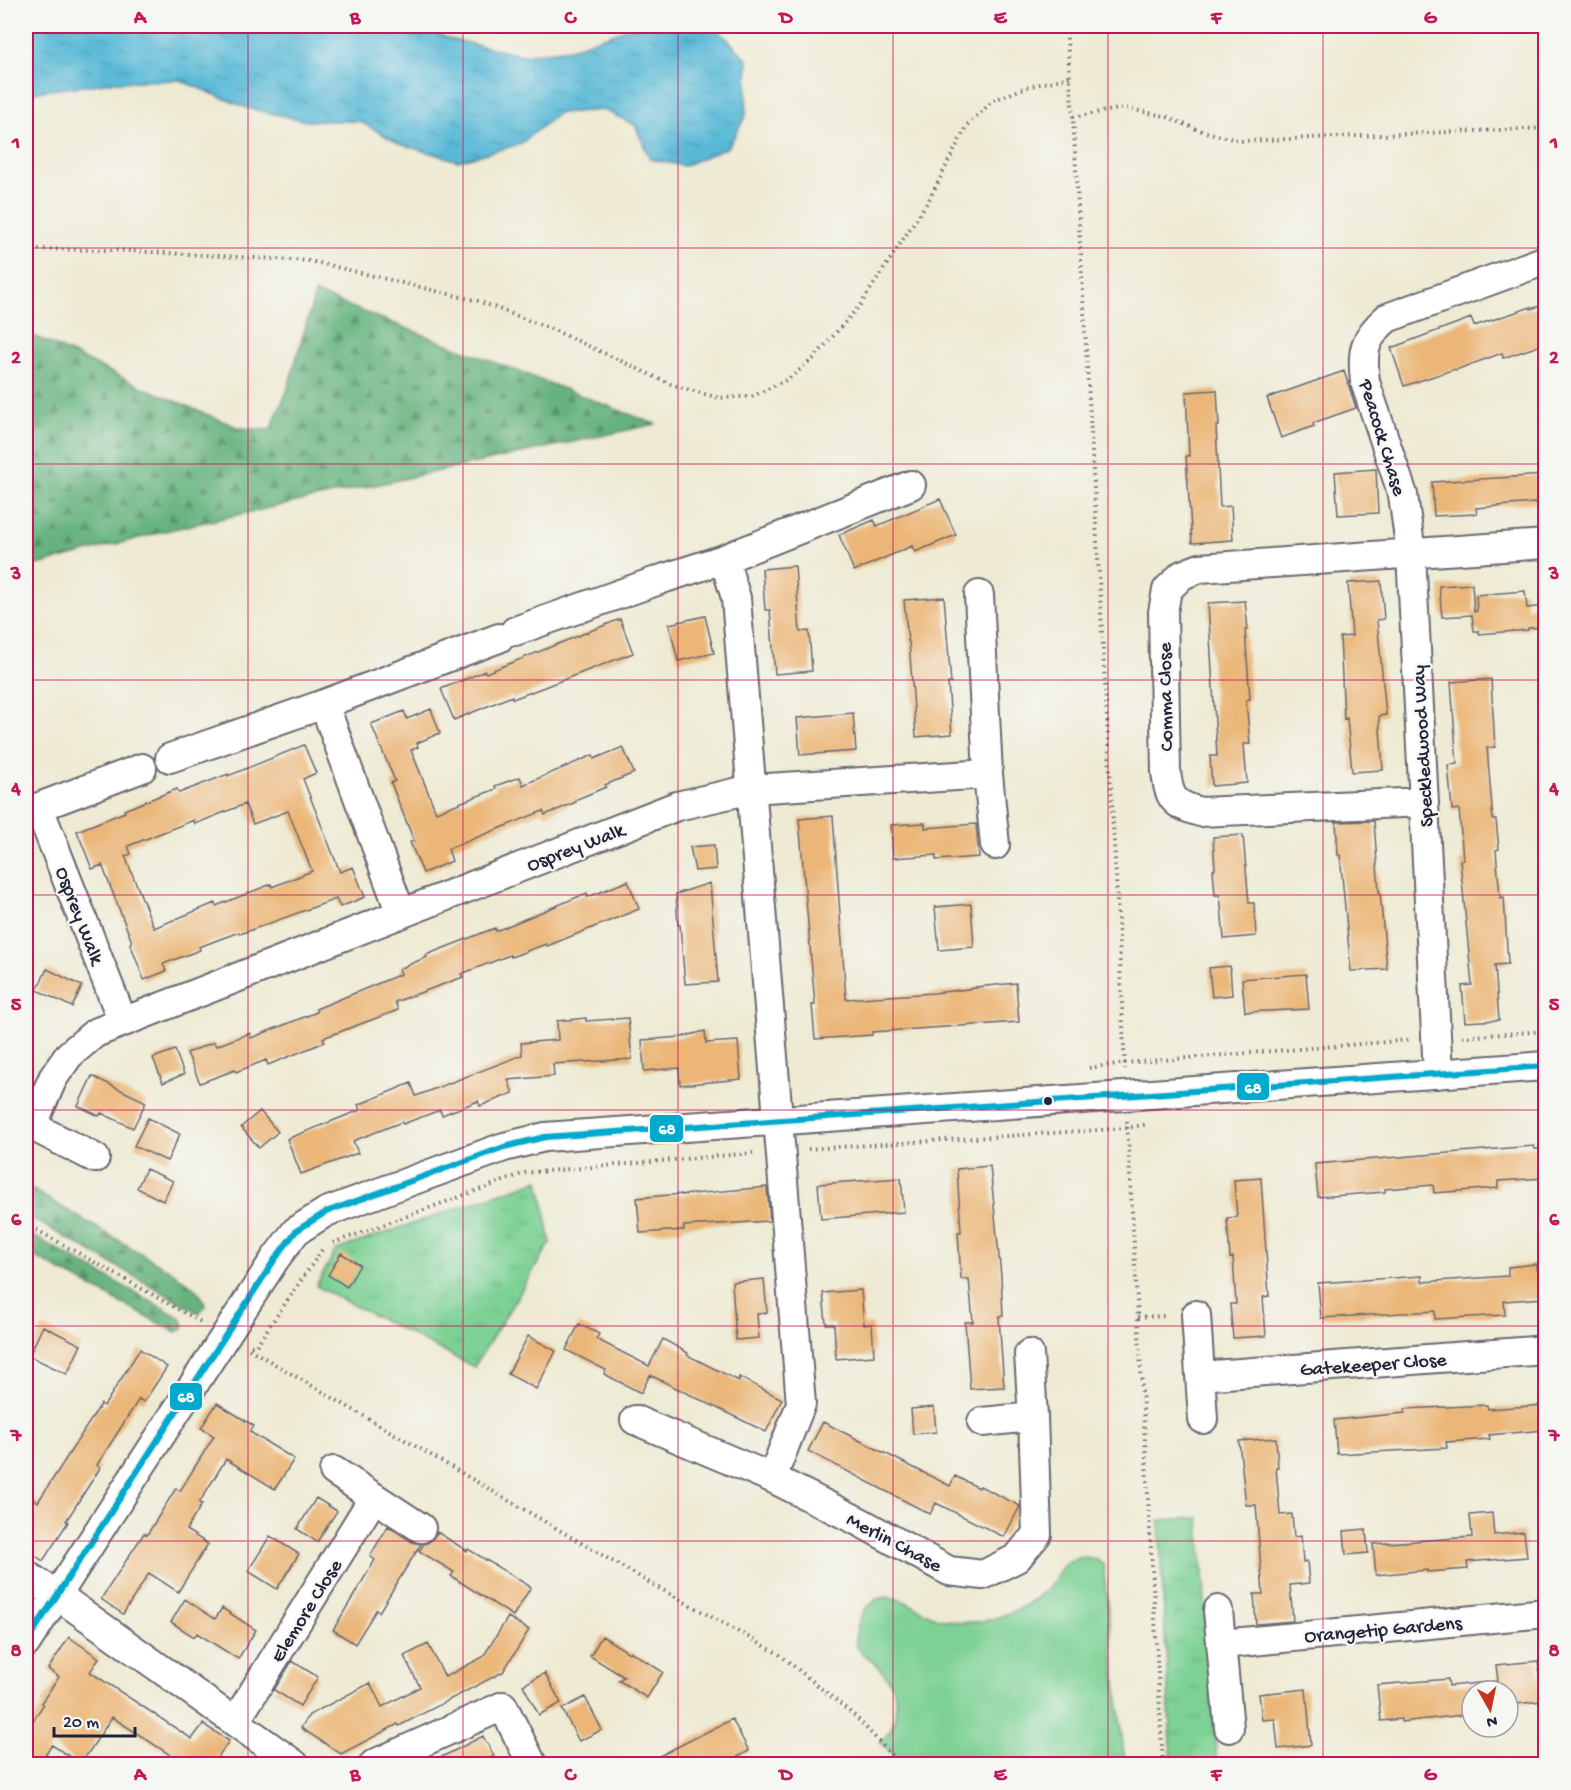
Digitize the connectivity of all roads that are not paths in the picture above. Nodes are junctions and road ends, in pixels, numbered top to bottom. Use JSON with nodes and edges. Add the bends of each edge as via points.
{"nodes":[{"id":1,"x":1545,"y":260,"type":"edge"},
{"id":2,"x":911,"y":485,"type":"dead end"},
{"id":3,"x":1545,"y":544,"type":"edge"},
{"id":4,"x":1411,"y":553,"type":"junction"},
{"id":5,"x":724,"y":559,"type":"junction"},
{"id":6,"x":980,"y":595,"type":"dead end"},
{"id":7,"x":324,"y":704,"type":"junction"},
{"id":8,"x":171,"y":758,"type":"dead end"},
{"id":9,"x":142,"y":768,"type":"dead end"},
{"id":10,"x":988,"y":774,"type":"junction"},
{"id":11,"x":752,"y":789,"type":"junction"},
{"id":12,"x":1424,"y":802,"type":"junction"},
{"id":13,"x":32,"y":810,"type":"edge"},
{"id":14,"x":995,"y":845,"type":"dead end"},
{"id":15,"x":400,"y":914,"type":"junction"},
{"id":16,"x":123,"y":1022,"type":"junction"},
{"id":17,"x":1545,"y":1066,"type":"edge"},
{"id":18,"x":1438,"y":1074,"type":"junction"},
{"id":19,"x":779,"y":1121,"type":"junction"},
{"id":20,"x":29,"y":1124,"type":"edge"},
{"id":21,"x":95,"y":1158,"type":"dead end"},
{"id":22,"x":1196,"y":1315,"type":"dead end"},
{"id":23,"x":1545,"y":1350,"type":"edge"},
{"id":24,"x":1029,"y":1354,"type":"dead end"},
{"id":25,"x":1200,"y":1376,"type":"junction"},
{"id":26,"x":1033,"y":1417,"type":"junction"},
{"id":27,"x":1203,"y":1419,"type":"dead end"},
{"id":28,"x":635,"y":1420,"type":"dead end"},
{"id":29,"x":982,"y":1422,"type":"dead end"},
{"id":30,"x":334,"y":1471,"type":"dead end"},
{"id":31,"x":772,"y":1478,"type":"junction"},
{"id":32,"x":374,"y":1497,"type":"junction"},
{"id":33,"x":421,"y":1528,"type":"dead end"},
{"id":34,"x":26,"y":1575,"type":"edge"},
{"id":35,"x":57,"y":1595,"type":"junction"},
{"id":36,"x":1218,"y":1610,"type":"dead end"},
{"id":37,"x":1545,"y":1613,"type":"edge"},
{"id":38,"x":26,"y":1643,"type":"edge"},
{"id":39,"x":1221,"y":1644,"type":"junction"},
{"id":40,"x":235,"y":1722,"type":"junction"},
{"id":41,"x":1229,"y":1728,"type":"dead end"},
{"id":42,"x":294,"y":1764,"type":"edge"},
{"id":43,"x":374,"y":1764,"type":"edge"},
{"id":44,"x":532,"y":1764,"type":"edge"}],
"edges":[{"from":1,"to":4,"type":"street","name":"Peacock Chase","via":[[1387,318],[1373,330],[1366,344],[1365,382],[1403,495]]},
{"from":2,"to":5,"type":"street"},
{"from":3,"to":4,"type":"street"},
{"from":4,"to":12,"type":"street","name":"Speckledwood Way"},
{"from":4,"to":12,"type":"street","name":"Comma Close","via":[[1200,568],[1182,575],[1167,590],[1163,612],[1166,771],[1168,791],[1181,807],[1200,812]]},
{"from":5,"to":7,"type":"street"},
{"from":5,"to":11,"type":"street","via":[[736,598]]},
{"from":6,"to":10,"type":"street"},
{"from":7,"to":8,"type":"street"},
{"from":7,"to":15,"type":"street"},
{"from":9,"to":13,"type":"street","name":"Osprey Walk"},
{"from":10,"to":11,"type":"street","name":"Osprey Walk"},
{"from":10,"to":14,"type":"street"},
{"from":11,"to":15,"type":"street","name":"Osprey Walk","via":[[677,806]]},
{"from":11,"to":19,"type":"street"},
{"from":12,"to":18,"type":"street","name":"Speckledwood Way"},
{"from":13,"to":16,"type":"street","name":"Osprey Walk"},
{"from":15,"to":16,"type":"street","name":"Osprey Walk"},
{"from":16,"to":20,"type":"street","name":"Osprey Walk","via":[[94,1033],[69,1055]]},
{"from":17,"to":18,"type":"street"},
{"from":18,"to":19,"type":"street"},
{"from":19,"to":31,"type":"street","via":[[801,1404]]},
{"from":19,"to":35,"type":"street","via":[[545,1137],[504,1147],[326,1212],[296,1231],[275,1259],[235,1341]]},
{"from":20,"to":21,"type":"street","name":"Osprey Walk"},
{"from":22,"to":25,"type":"street"},
{"from":23,"to":25,"type":"street","name":"Gatekeeper Close"},
{"from":24,"to":26,"type":"street","name":"Merlin Chase"},
{"from":25,"to":27,"type":"street"},
{"from":26,"to":29,"type":"street"},
{"from":26,"to":31,"type":"street","name":"Merlin Chase","via":[[1037,1534],[1017,1558],[982,1575],[949,1571]]},
{"from":28,"to":31,"type":"street","name":"Merlin Chase"},
{"from":30,"to":32,"type":"street"},
{"from":32,"to":33,"type":"street"},
{"from":32,"to":40,"type":"street","name":"Elemore Close"},
{"from":34,"to":35,"type":"street"},
{"from":35,"to":38,"type":"street"},
{"from":35,"to":40,"type":"street"},
{"from":36,"to":39,"type":"street"},
{"from":37,"to":39,"type":"street","name":"Orangetip Gardens"},
{"from":39,"to":41,"type":"street"},
{"from":40,"to":42,"type":"street"},
{"from":43,"to":44,"type":"street","via":[[503,1706]]}]}
